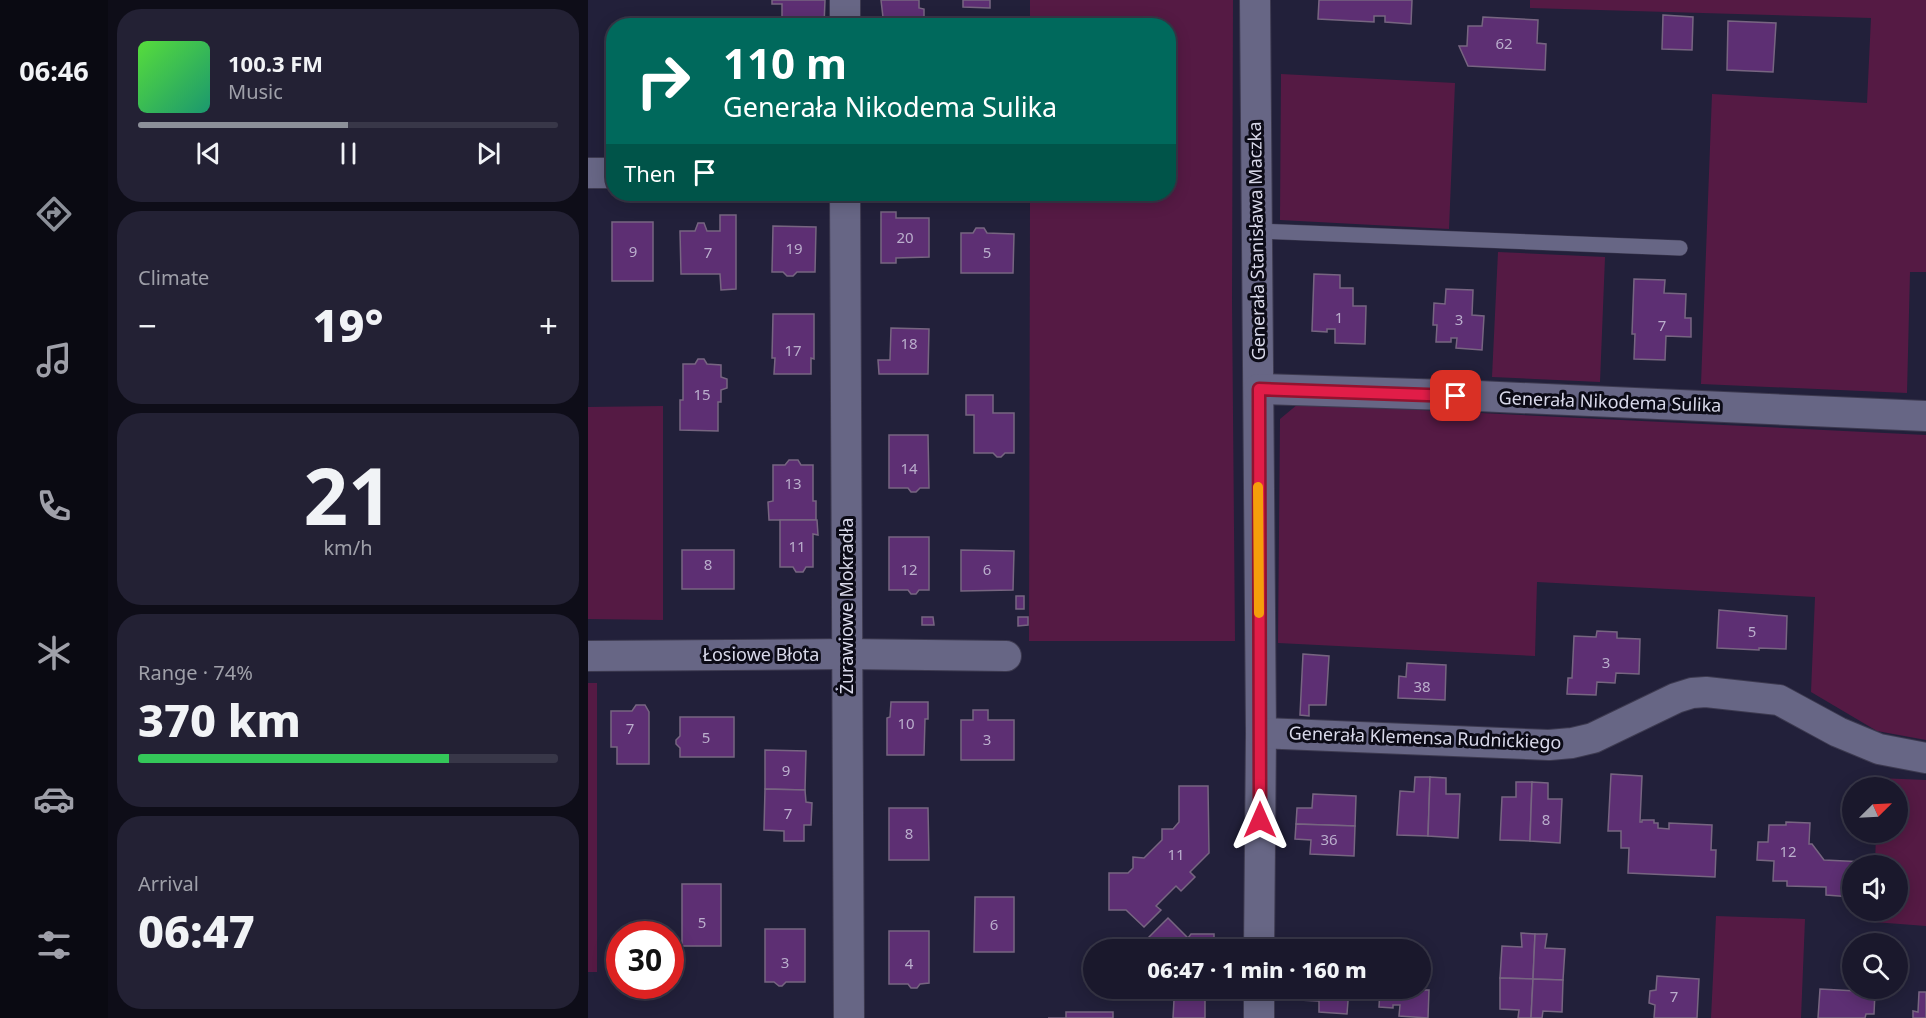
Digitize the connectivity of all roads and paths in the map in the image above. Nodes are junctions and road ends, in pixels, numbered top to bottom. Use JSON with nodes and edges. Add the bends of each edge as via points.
{"nodes":[{"id":1,"x":845,"y":0,"type":"edge"},
{"id":2,"x":1255,"y":0,"type":"edge"},
{"id":3,"x":845,"y":18,"type":"edge"},
{"id":4,"x":588,"y":173,"type":"edge"},
{"id":5,"x":606,"y":173,"type":"edge"},
{"id":6,"x":844,"y":201,"type":"edge"},
{"id":7,"x":1257,"y":231,"type":"junction"},
{"id":8,"x":1680,"y":248,"type":"dead end"},
{"id":9,"x":1259,"y":389,"type":"junction"},
{"id":10,"x":1926,"y":416,"type":"edge"},
{"id":11,"x":848,"y":654,"type":"junction"},
{"id":12,"x":588,"y":656,"type":"edge"},
{"id":13,"x":1006,"y":656,"type":"dead end"},
{"id":14,"x":1261,"y":733,"type":"junction"},
{"id":15,"x":1926,"y":758,"type":"edge"},
{"id":16,"x":1259,"y":939,"type":"edge"},
{"id":17,"x":1259,"y":999,"type":"edge"},
{"id":18,"x":849,"y":1018,"type":"edge"},
{"id":19,"x":1259,"y":1018,"type":"edge"}],
"edges":[{"from":1,"to":3,"type":"street"},
{"from":2,"to":7,"type":"street","name":"Generała Stanisława Maczka"},
{"from":4,"to":5,"type":"street"},
{"from":6,"to":11,"type":"street","name":"Żurawiowe Mokradła"},
{"from":7,"to":8,"type":"lane"},
{"from":7,"to":9,"type":"street","name":"Generała Stanisława Maczka"},
{"from":9,"to":10,"type":"street","name":"Generała Nikodema Sulika"},
{"from":9,"to":14,"type":"street","name":"Generała Stanisława Maczka"},
{"from":11,"to":12,"type":"street","name":"Łosiowe Błota"},
{"from":11,"to":13,"type":"street","name":"Łosiowe Błota"},
{"from":11,"to":18,"type":"street","name":"Żurawiowe Mokradła"},
{"from":14,"to":15,"type":"street","name":"Generała Klemensa Rudnickiego","via":[[1572,743],[1593,738],[1677,698],[1706,692],[1779,700],[1879,749]]},
{"from":14,"to":16,"type":"street","name":"Generała Stanisława Maczka"},
{"from":17,"to":19,"type":"street"}]}
